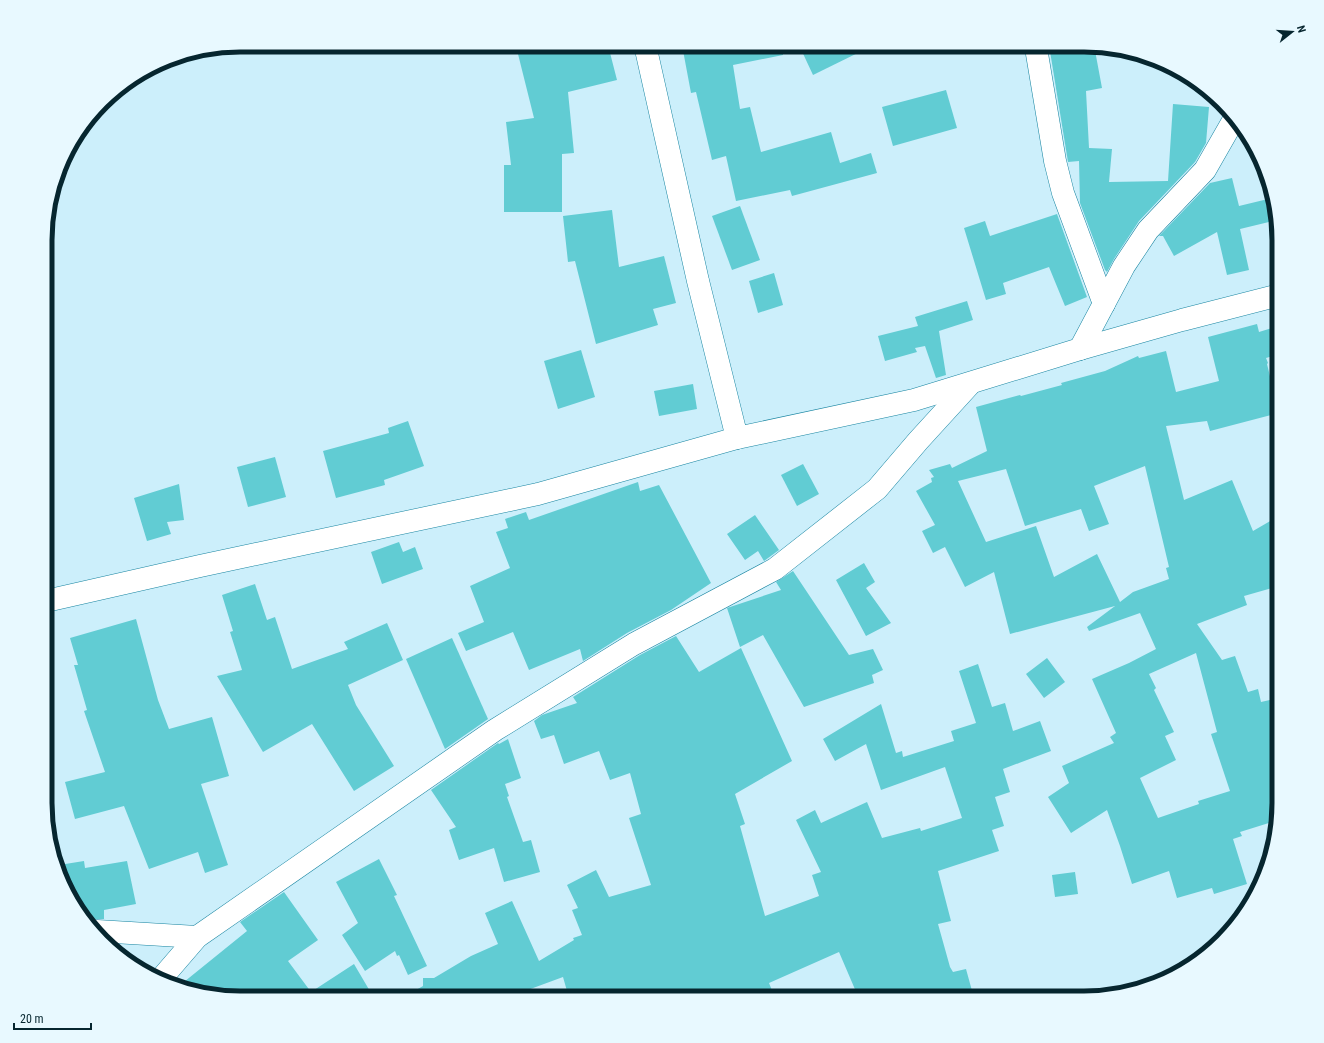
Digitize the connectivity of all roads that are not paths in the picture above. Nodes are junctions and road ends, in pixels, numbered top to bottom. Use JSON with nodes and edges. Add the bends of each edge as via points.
{"nodes":[{"id":1,"x":647,"y":52,"type":"edge"},
{"id":2,"x":1037,"y":52,"type":"edge"},
{"id":3,"x":1231,"y":123,"type":"edge"},
{"id":4,"x":1272,"y":297,"type":"edge"},
{"id":5,"x":1104,"y":304,"type":"junction"},
{"id":6,"x":1080,"y":349,"type":"junction"},
{"id":7,"x":970,"y":384,"type":"junction"},
{"id":8,"x":737,"y":438,"type":"junction"},
{"id":9,"x":52,"y":600,"type":"edge"},
{"id":10,"x":103,"y":931,"type":"edge"},
{"id":11,"x":197,"y":937,"type":"junction"},
{"id":12,"x":164,"y":975,"type":"edge"}],
"edges":[{"from":1,"to":8,"type":"street","via":[[698,281]]},
{"from":2,"to":5,"type":"street","via":[[1063,193]]},
{"from":3,"to":5,"type":"street","via":[[1205,170],[1148,230],[1124,266]]},
{"from":4,"to":6,"type":"street"},
{"from":5,"to":6,"type":"street"},
{"from":6,"to":7,"type":"street"},
{"from":7,"to":8,"type":"street","via":[[914,400]]},
{"from":7,"to":11,"type":"street","via":[[877,489],[775,570],[634,644],[495,730]]},
{"from":8,"to":9,"type":"street","via":[[538,494]]},
{"from":10,"to":11,"type":"street"},
{"from":11,"to":12,"type":"street"}]}
